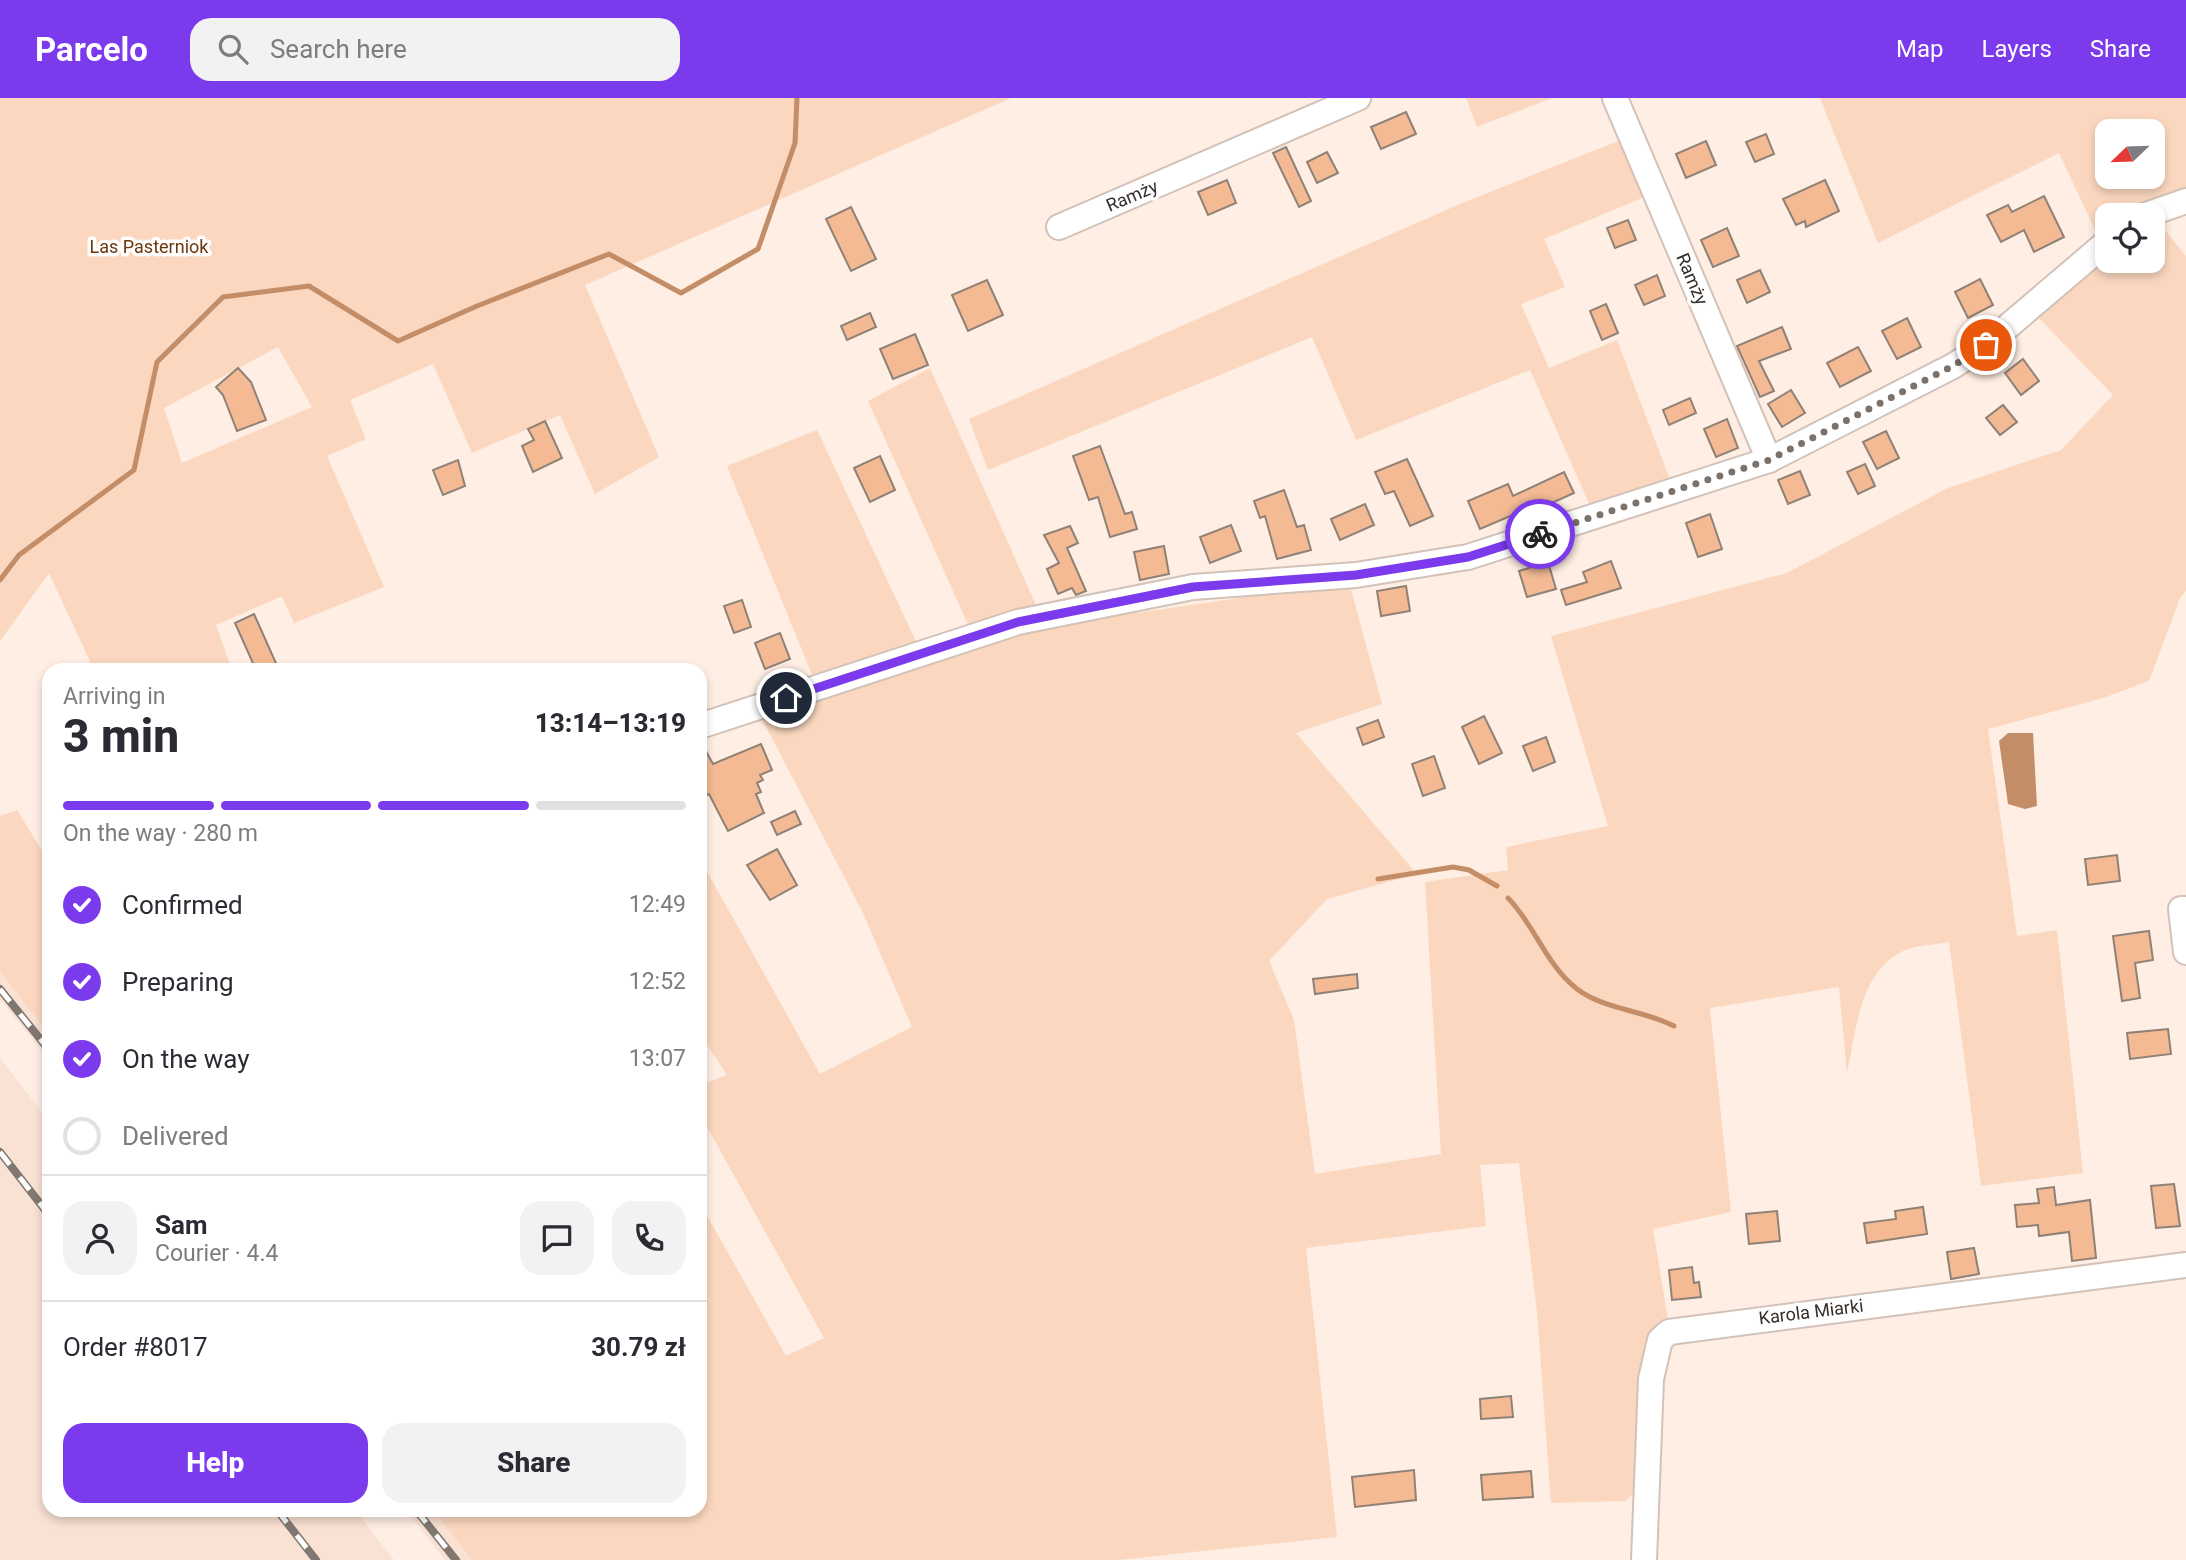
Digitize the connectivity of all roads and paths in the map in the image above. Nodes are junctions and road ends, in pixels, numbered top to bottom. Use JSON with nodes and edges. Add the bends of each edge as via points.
{"nodes":[{"id":1,"x":1358,"y":98,"type":"edge"},
{"id":2,"x":1615,"y":98,"type":"edge"},
{"id":3,"x":2186,"y":201,"type":"edge"},
{"id":4,"x":2165,"y":208,"type":"edge"},
{"id":5,"x":1059,"y":227,"type":"dead end"},
{"id":6,"x":2095,"y":252,"type":"edge"},
{"id":7,"x":1769,"y":460,"type":"junction"},
{"id":8,"x":707,"y":724,"type":"edge"},
{"id":9,"x":2186,"y":909,"type":"edge"},
{"id":10,"x":2186,"y":952,"type":"edge"},
{"id":11,"x":2186,"y":1265,"type":"edge"},
{"id":12,"x":1644,"y":1560,"type":"edge"}],
"edges":[{"from":1,"to":5,"type":"street","name":"Ramży"},
{"from":2,"to":7,"type":"street","name":"Ramży"},
{"from":3,"to":4,"type":"street"},
{"from":6,"to":7,"type":"street","via":[[1975,352]]},
{"from":7,"to":8,"type":"street","via":[[1468,557],[1356,575],[1193,587],[1018,622]]},
{"from":9,"to":10,"type":"street","via":[[2181,909]]},
{"from":11,"to":12,"type":"street","name":"Karola Miarki","via":[[1669,1332],[1660,1340],[1651,1379]]}]}
